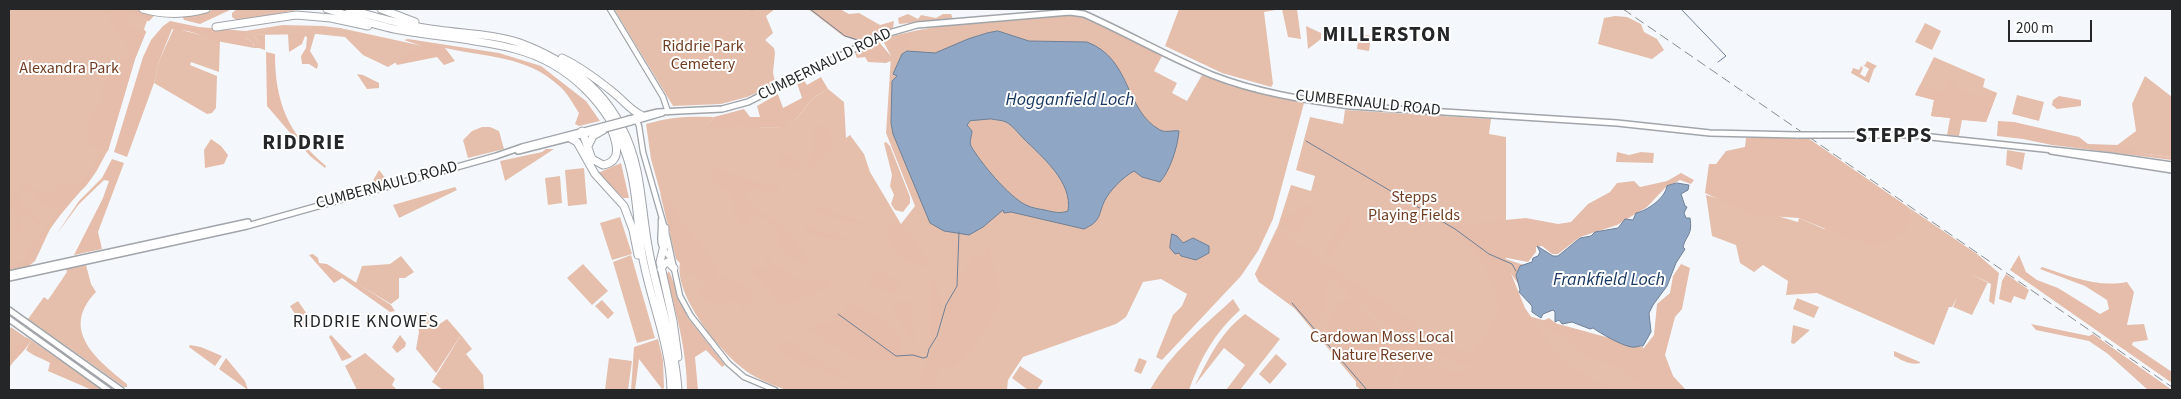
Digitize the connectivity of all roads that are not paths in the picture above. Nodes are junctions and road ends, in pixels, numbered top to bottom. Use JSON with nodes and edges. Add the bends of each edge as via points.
{"nodes":[{"id":1,"x":143,"y":9,"type":"edge"},
{"id":2,"x":327,"y":9,"type":"edge"},
{"id":3,"x":349,"y":9,"type":"edge"},
{"id":4,"x":381,"y":9,"type":"edge"},
{"id":5,"x":610,"y":9,"type":"edge"},
{"id":6,"x":203,"y":10,"type":"edge"},
{"id":7,"x":225,"y":17,"type":"dead end"},
{"id":8,"x":228,"y":26,"type":"junction"},
{"id":9,"x":216,"y":27,"type":"dead end"},
{"id":10,"x":477,"y":34,"type":"junction"},
{"id":11,"x":427,"y":35,"type":"junction"},
{"id":12,"x":517,"y":42,"type":"junction"},
{"id":13,"x":558,"y":68,"type":"junction"},
{"id":14,"x":665,"y":112,"type":"junction"},
{"id":15,"x":635,"y":119,"type":"junction"},
{"id":16,"x":604,"y":128,"type":"junction"},
{"id":17,"x":581,"y":133,"type":"junction"},
{"id":18,"x":570,"y":138,"type":"junction"},
{"id":19,"x":585,"y":148,"type":"junction"},
{"id":20,"x":2048,"y":150,"type":"junction"},
{"id":21,"x":515,"y":151,"type":"junction"},
{"id":22,"x":2172,"y":165,"type":"edge"},
{"id":23,"x":2172,"y":170,"type":"edge"},
{"id":24,"x":660,"y":214,"type":"junction"},
{"id":25,"x":258,"y":221,"type":"junction"},
{"id":26,"x":665,"y":228,"type":"junction"},
{"id":27,"x":662,"y":250,"type":"junction"},
{"id":28,"x":70,"y":262,"type":"junction"},
{"id":29,"x":673,"y":265,"type":"junction"},
{"id":30,"x":661,"y":269,"type":"junction"},
{"id":31,"x":9,"y":274,"type":"edge"},
{"id":32,"x":9,"y":278,"type":"edge"},
{"id":33,"x":652,"y":297,"type":"junction"},
{"id":34,"x":9,"y":310,"type":"edge"},
{"id":35,"x":9,"y":319,"type":"edge"},
{"id":36,"x":108,"y":390,"type":"edge"},
{"id":37,"x":122,"y":390,"type":"edge"},
{"id":38,"x":671,"y":390,"type":"edge"},
{"id":39,"x":679,"y":390,"type":"edge"},
{"id":40,"x":775,"y":390,"type":"edge"}],
"edges":[{"from":1,"to":6,"type":"highway","via":[[177,14]]},
{"from":2,"to":11,"type":"highway"},
{"from":3,"to":10,"type":"highway","via":[[414,26]]},
{"from":4,"to":10,"type":"highway","via":[[408,20]]},
{"from":5,"to":14,"type":"main road","via":[[667,103]]},
{"from":7,"to":8,"type":"highway"},
{"from":8,"to":9,"type":"highway"},
{"from":8,"to":11,"type":"highway","via":[[280,16],[307,15]]},
{"from":10,"to":12,"type":"highway"},
{"from":11,"to":13,"type":"highway","via":[[517,49]]},
{"from":12,"to":15,"type":"highway","via":[[545,49],[572,63],[628,105]]},
{"from":12,"to":39,"type":"highway","via":[[549,55],[580,75],[607,103],[623,128],[637,169],[649,252],[674,355]]},
{"from":13,"to":19,"type":"highway","via":[[604,117],[614,137],[616,154],[609,164],[600,164]]},
{"from":13,"to":33,"type":"highway","via":[[592,96],[620,137],[631,173]]},
{"from":14,"to":15,"type":"main road","name":"CUMBERNAULD ROAD"},
{"from":14,"to":20,"type":"main road","name":"CUMBERNAULD ROAD","bridge":true,"via":[[722,109],[748,102],[898,30],[940,23],[1072,12],[1084,14],[1218,77],[1308,100],[1710,133],[1912,135]]},
{"from":15,"to":16,"type":"main road","name":"CUMBERNAULD ROAD","bridge":true},
{"from":15,"to":24,"type":"main road","via":[[642,135],[643,152]]},
{"from":16,"to":17,"type":"main road","name":"CUMBERNAULD ROAD"},
{"from":16,"to":19,"type":"highway"},
{"from":17,"to":18,"type":"main road","name":"CUMBERNAULD ROAD"},
{"from":17,"to":19,"type":"highway"},
{"from":17,"to":21,"type":"main road","name":"CUMBERNAULD ROAD"},
{"from":18,"to":19,"type":"highway"},
{"from":18,"to":21,"type":"main road","name":"CUMBERNAULD ROAD"},
{"from":19,"to":33,"type":"highway","via":[[595,174],[617,197],[629,217]]},
{"from":20,"to":22,"type":"main road","name":"CUMBERNAULD ROAD"},
{"from":20,"to":23,"type":"main road","name":"CUMBERNAULD ROAD","via":[[2056,154]]},
{"from":21,"to":25,"type":"main road","name":"CUMBERNAULD ROAD"},
{"from":24,"to":26,"type":"main road"},
{"from":24,"to":27,"type":"main road","via":[[658,239]]},
{"from":25,"to":28,"type":"main road","name":"CUMBERNAULD ROAD","via":[[220,226]]},
{"from":25,"to":28,"type":"main road","name":"CUMBERNAULD ROAD","via":[[78,263]]},
{"from":26,"to":27,"type":"highway"},
{"from":26,"to":29,"type":"main road"},
{"from":27,"to":29,"type":"main road"},
{"from":27,"to":30,"type":"highway"},
{"from":28,"to":31,"type":"main road","name":"CUMBERNAULD ROAD"},
{"from":28,"to":32,"type":"main road","name":"CUMBERNAULD ROAD"},
{"from":29,"to":30,"type":"highway","via":[[668,262]]},
{"from":29,"to":40,"type":"main road","via":[[680,296],[690,316],[728,363],[744,377]]},
{"from":30,"to":39,"type":"highway","via":[[678,352]]},
{"from":33,"to":38,"type":"highway","via":[[667,354]]},
{"from":34,"to":37,"type":"main road"},
{"from":35,"to":36,"type":"main road"}]}
